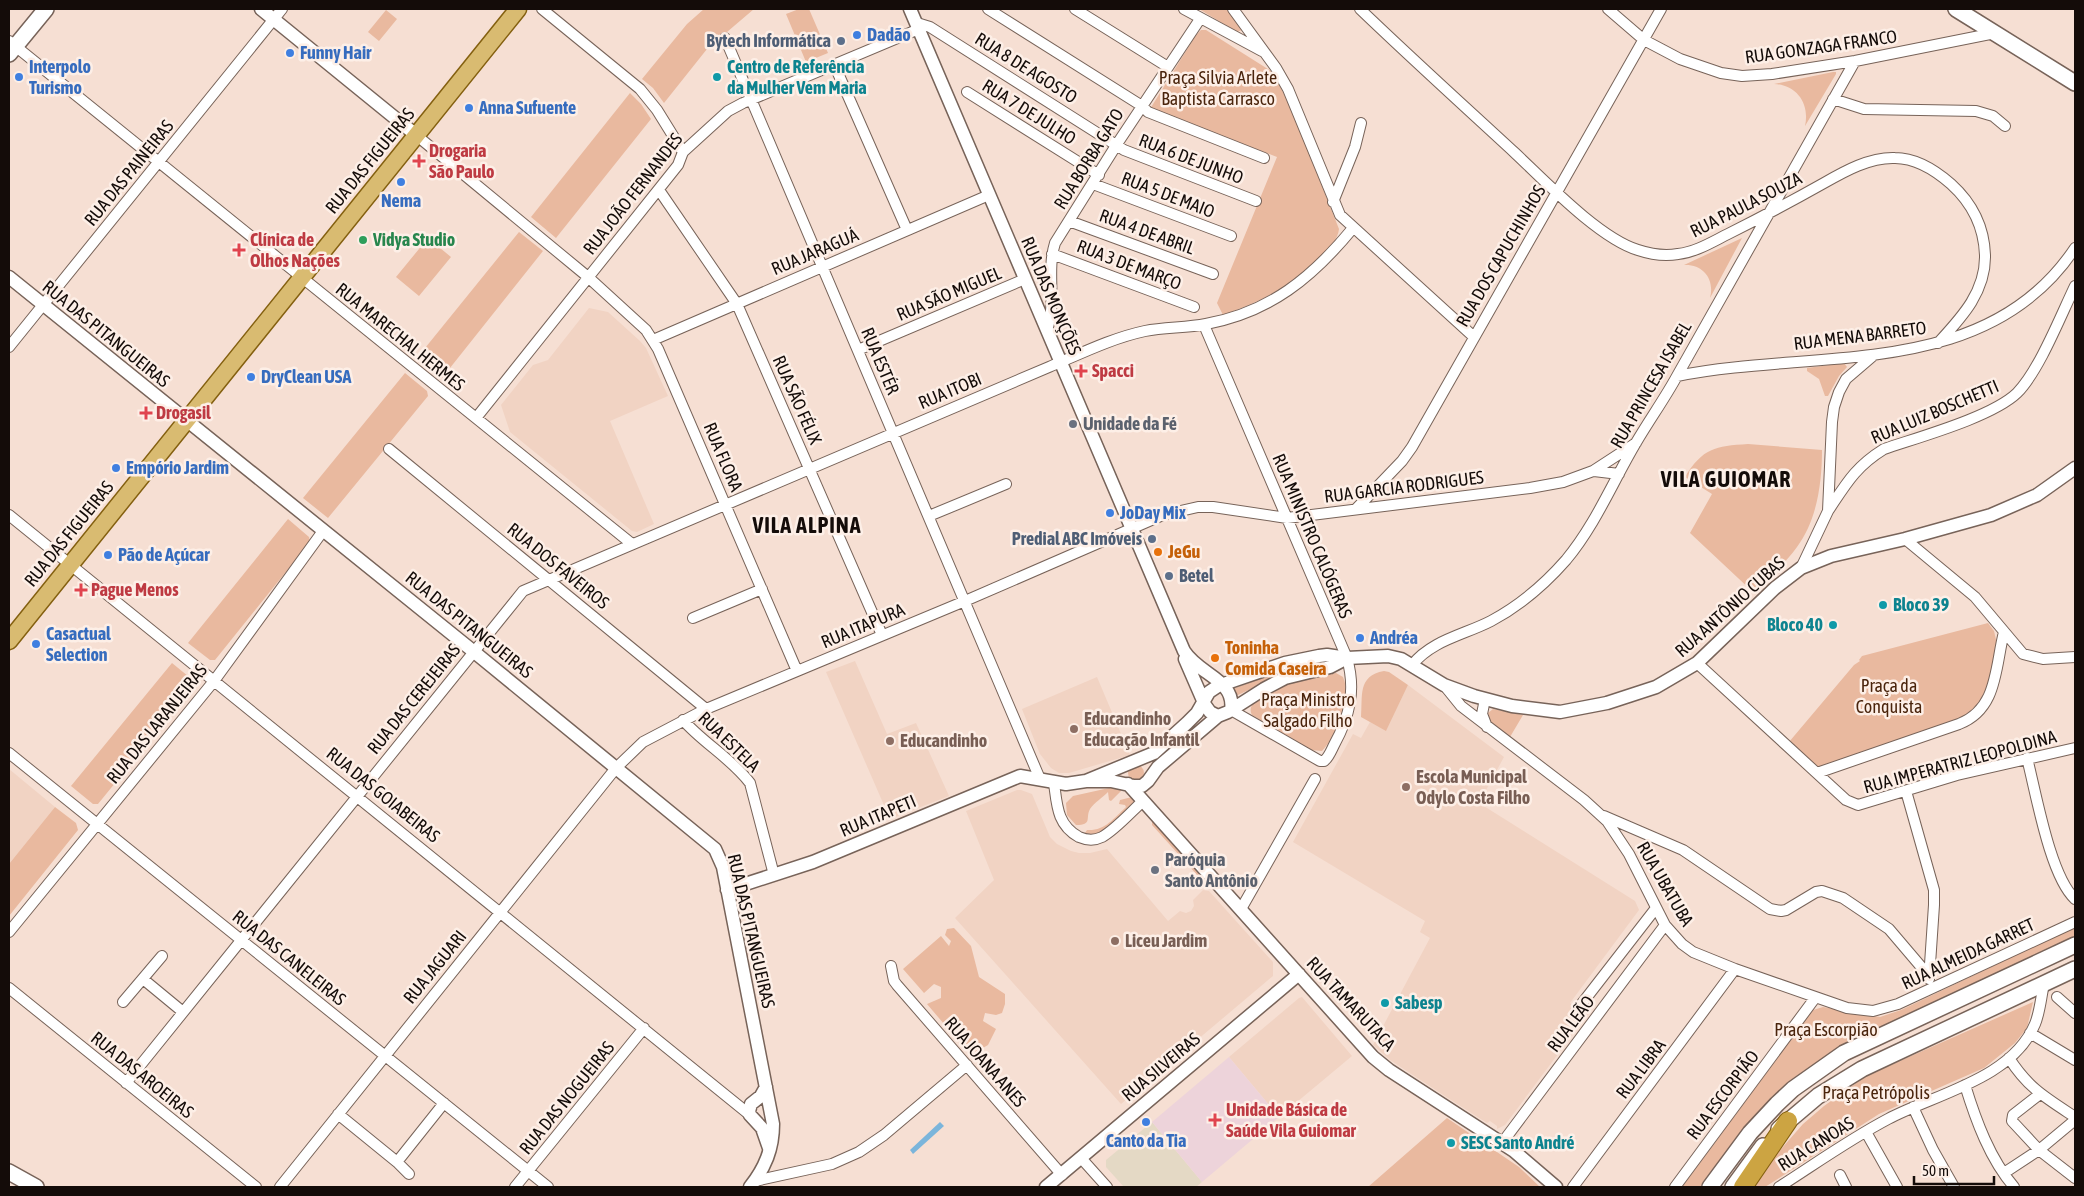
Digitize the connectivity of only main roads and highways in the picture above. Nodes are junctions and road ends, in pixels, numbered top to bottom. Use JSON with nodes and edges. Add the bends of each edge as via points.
{"nodes":[{"id":1,"x":46,"y":9,"type":"edge"},
{"id":2,"x":518,"y":9,"type":"edge"},
{"id":3,"x":1956,"y":9,"type":"edge"},
{"id":4,"x":11,"y":47,"type":"edge"},
{"id":5,"x":2075,"y":82,"type":"edge"},
{"id":6,"x":9,"y":641,"type":"edge"},
{"id":7,"x":2075,"y":945,"type":"edge"},
{"id":8,"x":2075,"y":969,"type":"edge"},
{"id":9,"x":1788,"y":1121,"type":"junction"},
{"id":10,"x":9,"y":1172,"type":"edge"},
{"id":11,"x":36,"y":1187,"type":"edge"},
{"id":12,"x":1710,"y":1187,"type":"edge"},
{"id":13,"x":1733,"y":1187,"type":"edge"},
{"id":14,"x":1743,"y":1187,"type":"edge"}],
"edges":[{"from":1,"to":4,"type":"main road"},
{"from":2,"to":6,"type":"main road","name":"RUA DAS FIGUEIRAS"},
{"from":3,"to":5,"type":"main road"},
{"from":7,"to":12,"type":"main road","via":[[1844,1053],[1777,1104],[1750,1133]]},
{"from":8,"to":9,"type":"main road","via":[[1862,1069],[1818,1096]]},
{"from":9,"to":13,"type":"main road","via":[[1760,1150]]},
{"from":9,"to":14,"type":"highway"},
{"from":10,"to":11,"type":"main road"}]}
